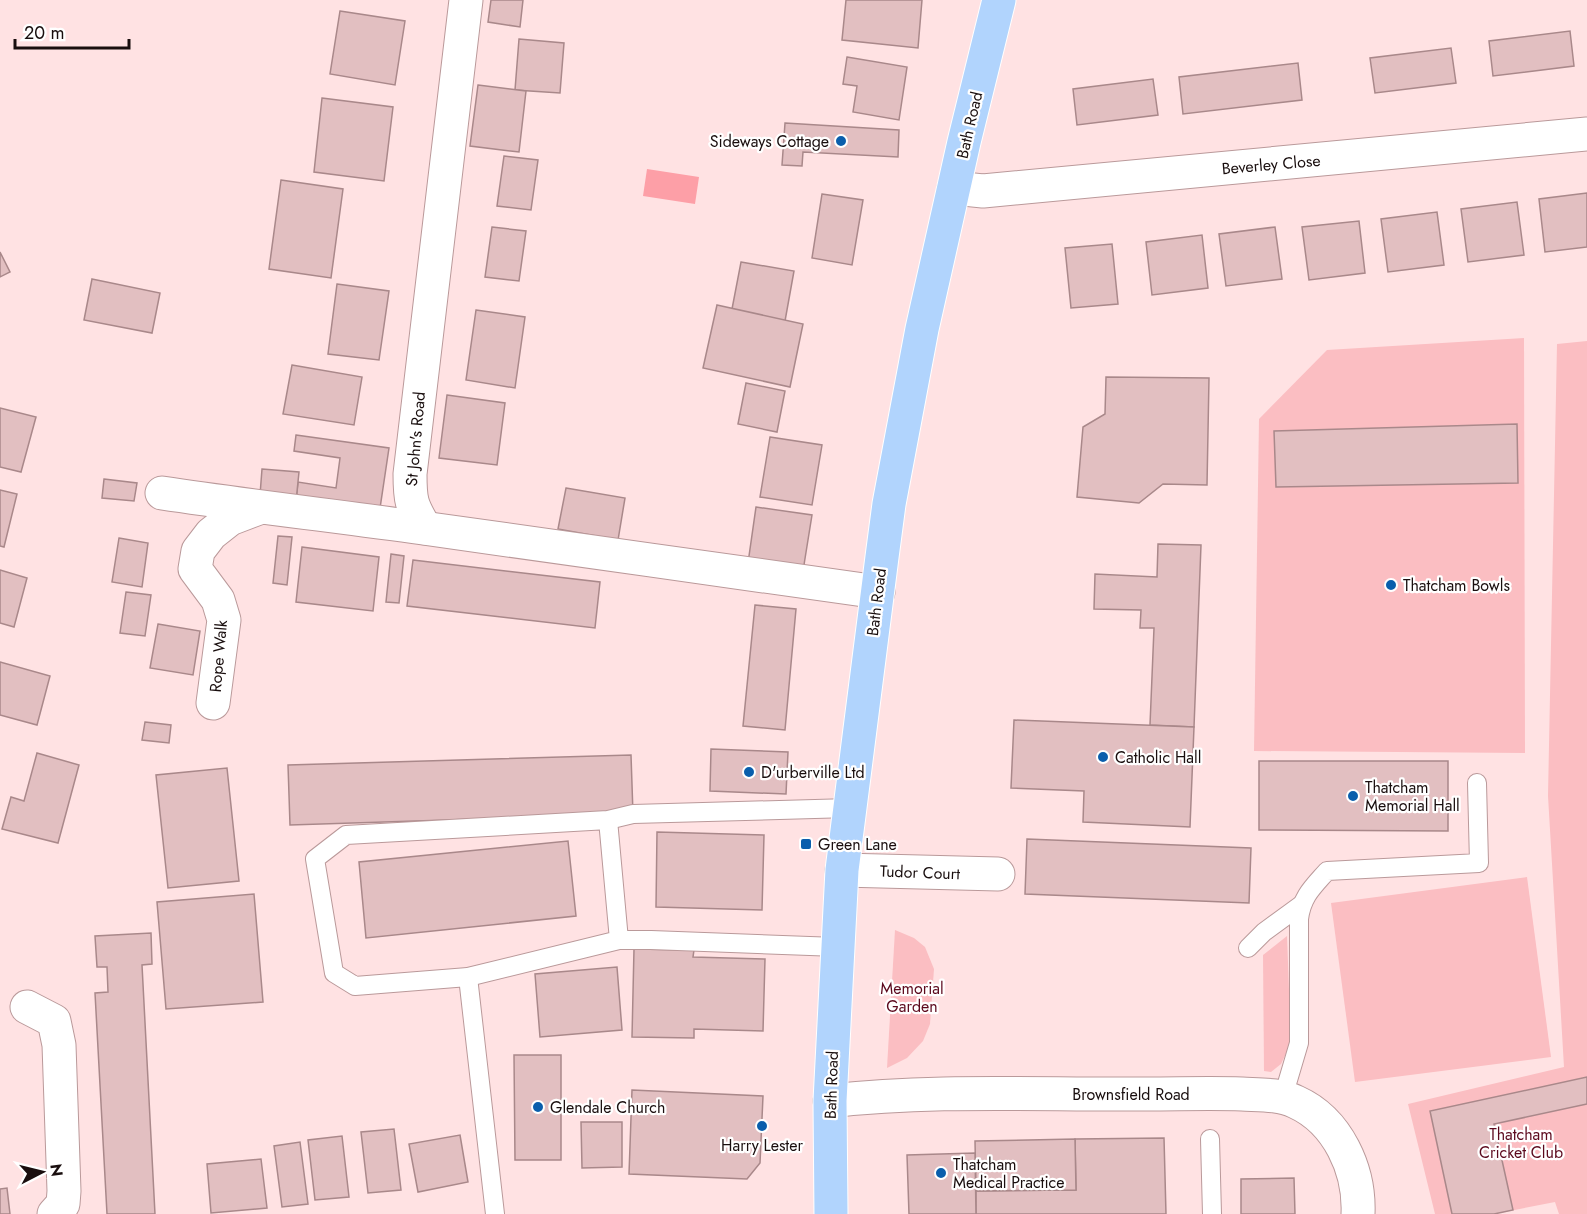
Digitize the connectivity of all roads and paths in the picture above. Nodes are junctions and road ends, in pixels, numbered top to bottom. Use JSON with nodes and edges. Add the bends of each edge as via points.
{"nodes":[{"id":1,"x":466,"y":0,"type":"edge"},
{"id":2,"x":999,"y":0,"type":"edge"},
{"id":3,"x":1587,"y":134,"type":"edge"},
{"id":4,"x":954,"y":188,"type":"junction"},
{"id":5,"x":162,"y":493,"type":"dead end"},
{"id":6,"x":259,"y":508,"type":"junction"},
{"id":7,"x":425,"y":528,"type":"junction"},
{"id":8,"x":878,"y":592,"type":"junction"},
{"id":9,"x":213,"y":703,"type":"dead end"},
{"id":10,"x":1477,"y":783,"type":"dead end"},
{"id":11,"x":850,"y":808,"type":"junction"},
{"id":12,"x":608,"y":820,"type":"junction"},
{"id":13,"x":842,"y":870,"type":"junction"},
{"id":14,"x":998,"y":874,"type":"dead end"},
{"id":15,"x":1301,"y":905,"type":"junction"},
{"id":16,"x":619,"y":940,"type":"junction"},
{"id":17,"x":837,"y":947,"type":"junction"},
{"id":18,"x":1248,"y":948,"type":"dead end"},
{"id":19,"x":468,"y":977,"type":"junction"},
{"id":20,"x":27,"y":1007,"type":"dead end"},
{"id":21,"x":1283,"y":1097,"type":"junction"},
{"id":22,"x":830,"y":1101,"type":"junction"},
{"id":23,"x":1210,"y":1139,"type":"dead end"},
{"id":24,"x":54,"y":1214,"type":"edge"},
{"id":25,"x":495,"y":1214,"type":"edge"},
{"id":26,"x":831,"y":1214,"type":"edge"},
{"id":27,"x":1212,"y":1214,"type":"edge"},
{"id":28,"x":1358,"y":1214,"type":"edge"}],
"edges":[{"from":1,"to":7,"type":"street","name":"St John's Road","via":[[410,474],[410,496]]},
{"from":2,"to":4,"type":"main road","name":"Bath Road"},
{"from":3,"to":4,"type":"street","name":"Beverley Close","via":[[983,191]]},
{"from":4,"to":8,"type":"main road","name":"Bath Road","via":[[889,504]]},
{"from":5,"to":6,"type":"street","name":"Rope Walk"},
{"from":6,"to":7,"type":"street","name":"Rope Walk"},
{"from":6,"to":9,"type":"street","name":"Rope Walk","via":[[230,519],[198,551],[195,569],[218,600],[224,620]]},
{"from":7,"to":8,"type":"street"},
{"from":8,"to":11,"type":"main road","name":"Bath Road"},
{"from":10,"to":15,"type":"lane","via":[[1479,862],[1328,871],[1309,890]]},
{"from":11,"to":12,"type":"lane","via":[[633,814]]},
{"from":11,"to":13,"type":"main road","name":"Bath Road"},
{"from":12,"to":16,"type":"lane"},
{"from":12,"to":19,"type":"lane","via":[[346,836],[315,859],[334,973],[355,986]]},
{"from":13,"to":14,"type":"street","name":"Tudor Court"},
{"from":13,"to":17,"type":"main road","name":"Bath Road"},
{"from":15,"to":18,"type":"lane"},
{"from":15,"to":21,"type":"lane","via":[[1299,1043]]},
{"from":16,"to":17,"type":"lane"},
{"from":16,"to":19,"type":"lane"},
{"from":17,"to":22,"type":"main road","name":"Bath Road"},
{"from":19,"to":25,"type":"lane"},
{"from":20,"to":24,"type":"street","via":[[54,1021],[59,1045],[64,1191],[63,1204]]},
{"from":21,"to":22,"type":"street","name":"Brownsfield Road","via":[[1003,1093],[872,1096]]},
{"from":21,"to":28,"type":"street","name":"Brownsfield Road","via":[[1312,1111],[1343,1147],[1354,1172]]},
{"from":22,"to":26,"type":"main road","name":"Bath Road"},
{"from":23,"to":27,"type":"lane"}]}
